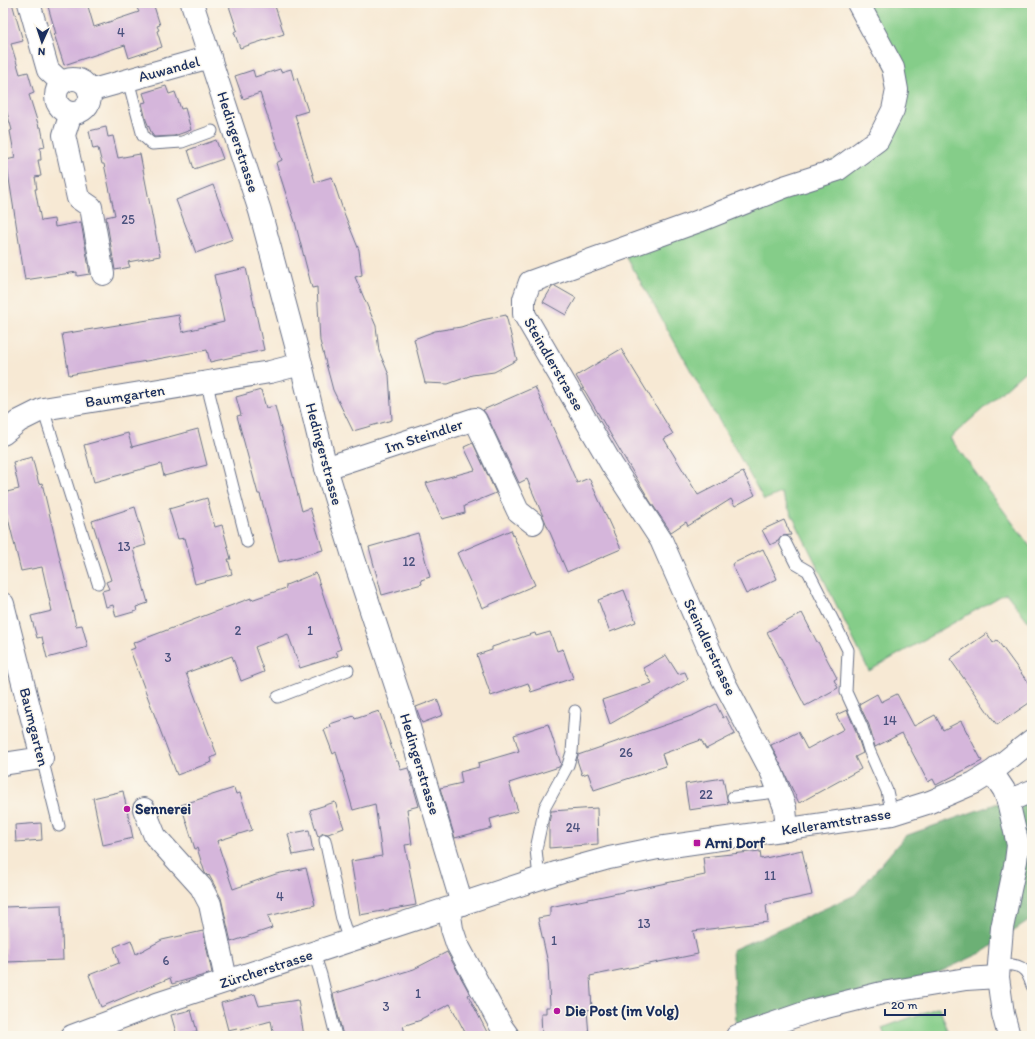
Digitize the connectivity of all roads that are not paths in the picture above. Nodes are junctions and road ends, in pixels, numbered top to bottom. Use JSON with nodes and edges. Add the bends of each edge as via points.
{"nodes":[{"id":1,"x":29,"y":3,"type":"edge"},
{"id":2,"x":192,"y":3,"type":"edge"},
{"id":3,"x":858,"y":3,"type":"edge"},
{"id":4,"x":210,"y":57,"type":"junction"},
{"id":5,"x":128,"y":80,"type":"junction"},
{"id":6,"x":62,"y":83,"type":"junction"},
{"id":7,"x":89,"y":91,"type":"junction"},
{"id":8,"x":71,"y":113,"type":"junction"},
{"id":9,"x":212,"y":131,"type":"dead end"},
{"id":10,"x":103,"y":274,"type":"dead end"},
{"id":11,"x":301,"y":364,"type":"junction"},
{"id":12,"x":207,"y":382,"type":"junction"},
{"id":13,"x":43,"y":409,"type":"junction"},
{"id":14,"x":3,"y":434,"type":"edge"},
{"id":15,"x":326,"y":468,"type":"junction"},
{"id":16,"x":533,"y":524,"type":"dead end"},
{"id":17,"x":248,"y":542,"type":"dead end"},
{"id":18,"x":785,"y":542,"type":"dead end"},
{"id":19,"x":98,"y":583,"type":"dead end"},
{"id":20,"x":3,"y":604,"type":"edge"},
{"id":21,"x":348,"y":670,"type":"dead end"},
{"id":22,"x":278,"y":697,"type":"dead end"},
{"id":23,"x":574,"y":712,"type":"dead end"},
{"id":24,"x":1032,"y":740,"type":"edge"},
{"id":25,"x":42,"y":758,"type":"junction"},
{"id":26,"x":3,"y":764,"type":"edge"},
{"id":27,"x":992,"y":772,"type":"junction"},
{"id":28,"x":778,"y":789,"type":"junction"},
{"id":29,"x":1032,"y":792,"type":"edge"},
{"id":30,"x":733,"y":797,"type":"dead end"},
{"id":31,"x":1008,"y":801,"type":"junction"},
{"id":32,"x":144,"y":809,"type":"dead end"},
{"id":33,"x":892,"y":814,"type":"junction"},
{"id":34,"x":58,"y":826,"type":"dead end"},
{"id":35,"x":787,"y":830,"type":"junction"},
{"id":36,"x":325,"y":840,"type":"dead end"},
{"id":37,"x":539,"y":879,"type":"junction"},
{"id":38,"x":455,"y":906,"type":"junction"},
{"id":39,"x":349,"y":941,"type":"junction"},
{"id":40,"x":314,"y":953,"type":"junction"},
{"id":41,"x":998,"y":970,"type":"junction"},
{"id":42,"x":228,"y":981,"type":"junction"},
{"id":43,"x":1032,"y":986,"type":"edge"},
{"id":44,"x":72,"y":1036,"type":"edge"},
{"id":45,"x":336,"y":1036,"type":"edge"},
{"id":46,"x":508,"y":1036,"type":"edge"},
{"id":47,"x":737,"y":1036,"type":"edge"},
{"id":48,"x":1009,"y":1036,"type":"edge"}],
"edges":[{"from":1,"to":6,"type":"street","via":[[48,70]]},
{"from":2,"to":4,"type":"street","name":"Hedingerstrasse"},
{"from":3,"to":28,"type":"street","name":"Steindlerstrasse","via":[[893,68],[897,90],[893,110],[878,140],[837,170],[784,186],[699,221],[530,282],[524,299],[524,314],[612,465],[661,540],[721,676]]},
{"from":4,"to":5,"type":"street","name":"Auwandel"},
{"from":4,"to":11,"type":"street","name":"Hedingerstrasse","via":[[260,211]]},
{"from":5,"to":7,"type":"street","name":"Auwandel"},
{"from":5,"to":9,"type":"lane","name":"Auwandel","via":[[143,136],[152,144],[182,142]]},
{"from":6,"to":7,"type":"street","via":[[67,80],[78,80],[87,86]]},
{"from":6,"to":8,"type":"street","via":[[56,92],[56,98],[61,108]]},
{"from":7,"to":8,"type":"street","via":[[90,97],[86,107]]},
{"from":8,"to":10,"type":"street","via":[[64,135],[78,198],[91,207]]},
{"from":11,"to":12,"type":"street","name":"Baumgarten","via":[[270,372]]},
{"from":11,"to":15,"type":"street","name":"Hedingerstrasse"},
{"from":12,"to":13,"type":"street","name":"Baumgarten"},
{"from":12,"to":17,"type":"lane"},
{"from":13,"to":14,"type":"street","name":"Baumgarten","via":[[19,421]]},
{"from":13,"to":19,"type":"lane"},
{"from":15,"to":16,"type":"street","name":"Im Steindler","via":[[475,419],[518,511]]},
{"from":15,"to":38,"type":"street","name":"Hedingerstrasse","via":[[402,704]]},
{"from":18,"to":33,"type":"lane","via":[[796,564],[808,571],[848,650],[846,692],[887,791]]},
{"from":20,"to":25,"type":"street","name":"Baumgarten"},
{"from":21,"to":22,"type":"lane"},
{"from":23,"to":37,"type":"lane","via":[[572,752],[568,766],[545,806],[536,849]]},
{"from":24,"to":27,"type":"street","name":"Kelleramtstrasse"},
{"from":25,"to":26,"type":"street"},
{"from":25,"to":34,"type":"lane","name":"Baumgarten"},
{"from":27,"to":31,"type":"street"},
{"from":27,"to":33,"type":"street","name":"Kelleramtstrasse","via":[[958,791]]},
{"from":28,"to":30,"type":"lane","via":[[768,793]]},
{"from":28,"to":35,"type":"street","name":"Steindlerstrasse","via":[[785,808]]},
{"from":29,"to":31,"type":"street"},
{"from":31,"to":41,"type":"street","via":[[1018,845],[1002,928]]},
{"from":32,"to":42,"type":"street","via":[[155,836],[201,888],[210,904]]},
{"from":33,"to":35,"type":"street","name":"Kelleramtstrasse"},
{"from":35,"to":37,"type":"street","name":"Kelleramtstrasse","via":[[623,855]]},
{"from":36,"to":39,"type":"lane"},
{"from":37,"to":38,"type":"street","name":"Kelleramtstrasse"},
{"from":38,"to":39,"type":"street","name":"Zürcherstrasse"},
{"from":38,"to":46,"type":"street","name":"Hedingerstrasse","via":[[452,930],[457,944]]},
{"from":39,"to":40,"type":"street","name":"Zürcherstrasse"},
{"from":40,"to":42,"type":"street","name":"Zürcherstrasse"},
{"from":40,"to":45,"type":"lane"},
{"from":41,"to":43,"type":"lane","via":[[1020,966],[1027,972]]},
{"from":41,"to":47,"type":"street","via":[[882,993],[810,1011]]},
{"from":41,"to":48,"type":"street","via":[[1003,1014]]},
{"from":42,"to":44,"type":"street","name":"Zürcherstrasse"}]}
